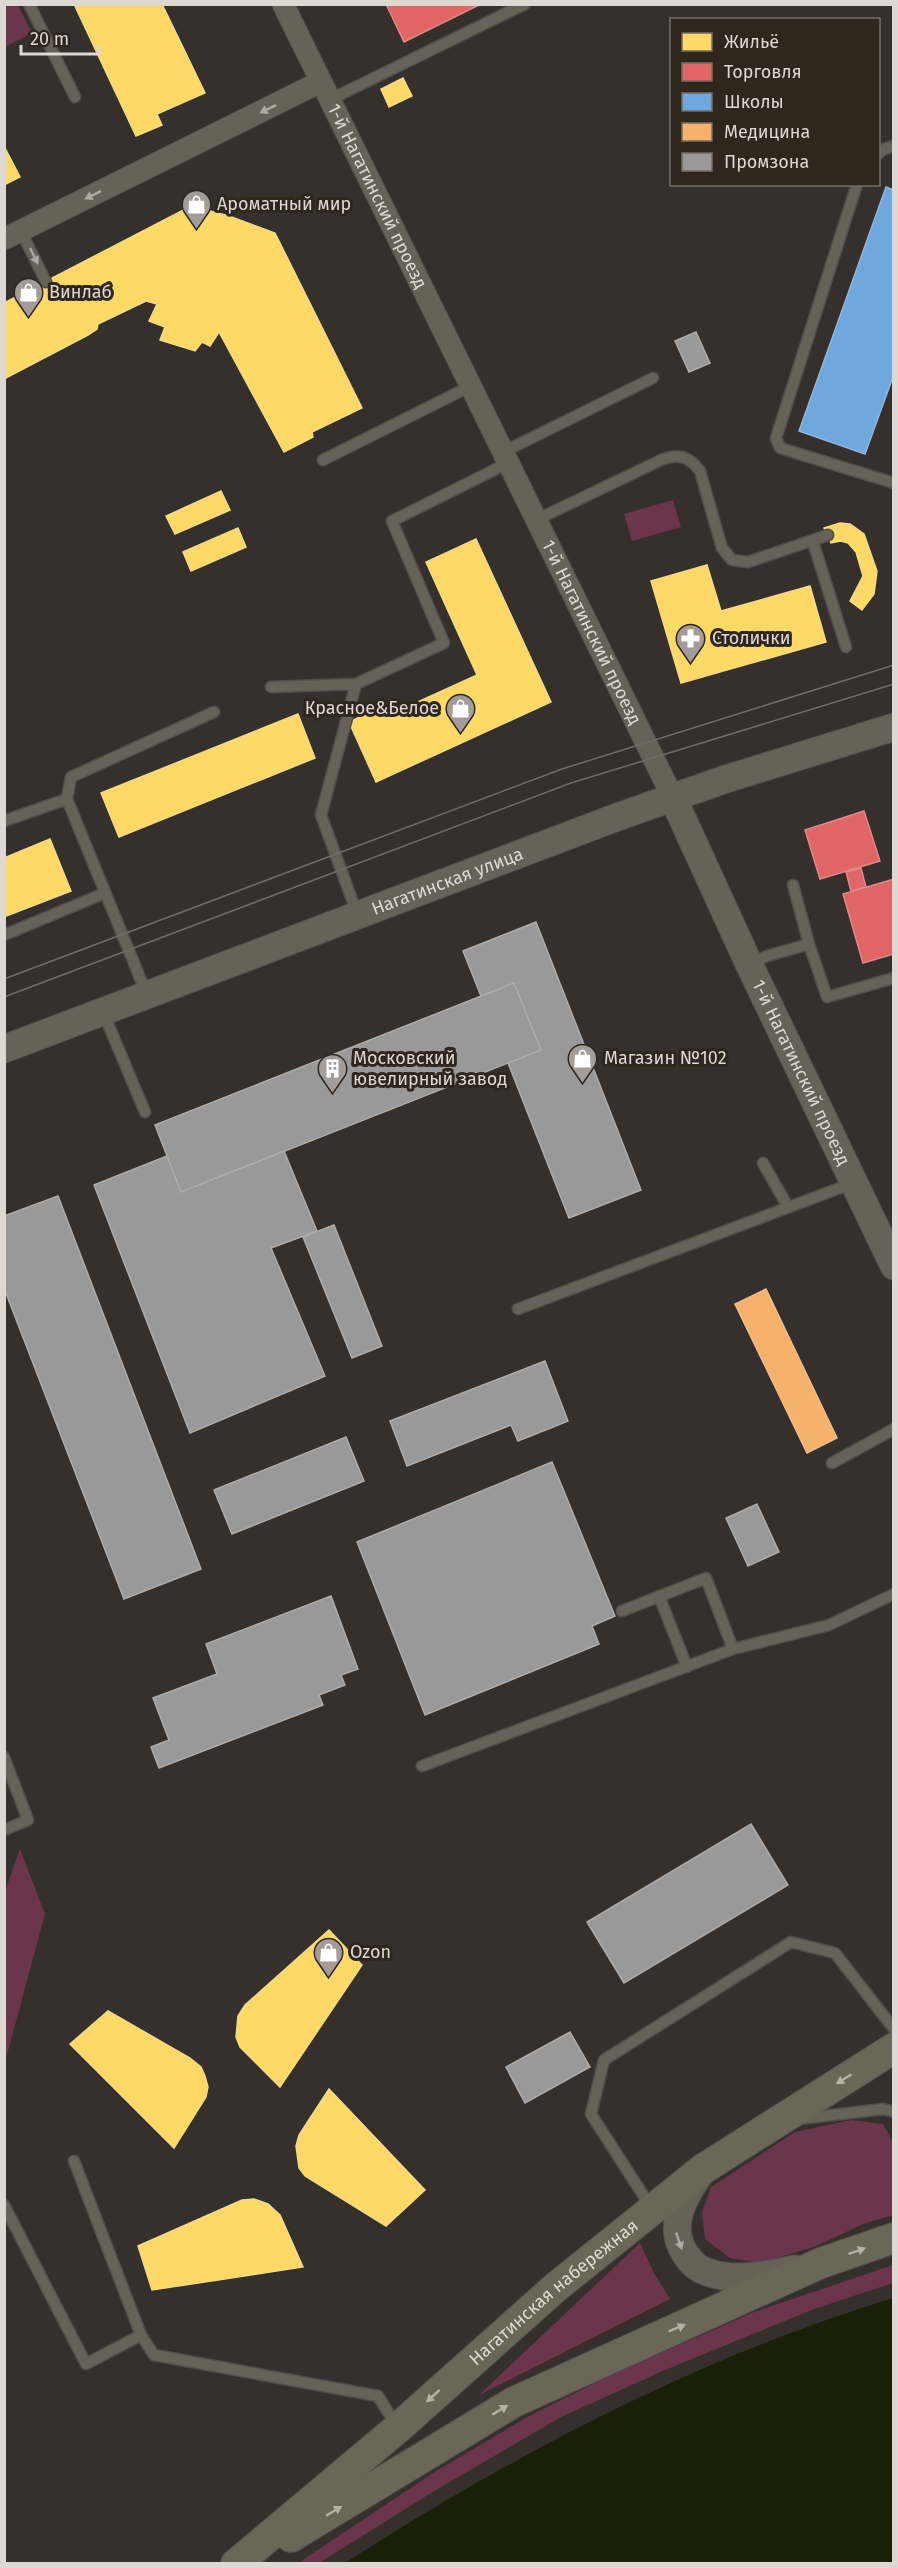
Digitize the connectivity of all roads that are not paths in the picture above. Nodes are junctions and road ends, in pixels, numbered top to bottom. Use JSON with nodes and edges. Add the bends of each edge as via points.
{"nodes":[{"id":1,"x":29,"y":4,"type":"edge"},
{"id":2,"x":283,"y":4,"type":"edge"},
{"id":3,"x":525,"y":4,"type":"edge"},
{"id":4,"x":324,"y":91,"type":"junction"},
{"id":5,"x":75,"y":97,"type":"dead end"},
{"id":6,"x":894,"y":147,"type":"edge"},
{"id":7,"x":880,"y":153,"type":"edge"},
{"id":8,"x":856,"y":186,"type":"edge"},
{"id":9,"x":13,"y":235,"type":"edge"},
{"id":10,"x":46,"y":282,"type":"dead end"},
{"id":11,"x":653,"y":378,"type":"dead end"},
{"id":12,"x":471,"y":386,"type":"junction"},
{"id":13,"x":506,"y":457,"type":"junction"},
{"id":14,"x":323,"y":460,"type":"dead end"},
{"id":15,"x":894,"y":483,"type":"edge"},
{"id":16,"x":536,"y":520,"type":"junction"},
{"id":17,"x":828,"y":535,"type":"dead end"},
{"id":18,"x":813,"y":542,"type":"junction"},
{"id":19,"x":846,"y":647,"type":"dead end"},
{"id":20,"x":356,"y":684,"type":"junction"},
{"id":21,"x":271,"y":687,"type":"dead end"},
{"id":22,"x":214,"y":712,"type":"dead end"},
{"id":23,"x":894,"y":727,"type":"edge"},
{"id":24,"x":673,"y":798,"type":"junction"},
{"id":25,"x":67,"y":799,"type":"junction"},
{"id":26,"x":4,"y":821,"type":"edge"},
{"id":27,"x":793,"y":885,"type":"dead end"},
{"id":28,"x":105,"y":892,"type":"junction"},
{"id":29,"x":358,"y":916,"type":"junction"},
{"id":30,"x":4,"y":935,"type":"edge"},
{"id":31,"x":809,"y":944,"type":"junction"},
{"id":32,"x":749,"y":964,"type":"junction"},
{"id":33,"x":894,"y":978,"type":"edge"},
{"id":34,"x":147,"y":996,"type":"junction"},
{"id":35,"x":103,"y":1012,"type":"junction"},
{"id":36,"x":4,"y":1049,"type":"edge"},
{"id":37,"x":144,"y":1112,"type":"dead end"},
{"id":38,"x":763,"y":1163,"type":"dead end"},
{"id":39,"x":853,"y":1183,"type":"junction"},
{"id":40,"x":788,"y":1207,"type":"junction"},
{"id":41,"x":894,"y":1266,"type":"edge"},
{"id":42,"x":518,"y":1310,"type":"dead end"},
{"id":43,"x":894,"y":1429,"type":"edge"},
{"id":44,"x":832,"y":1463,"type":"dead end"},
{"id":45,"x":894,"y":1594,"type":"edge"},
{"id":46,"x":659,"y":1596,"type":"junction"},
{"id":47,"x":622,"y":1611,"type":"dead end"},
{"id":48,"x":734,"y":1649,"type":"junction"},
{"id":49,"x":687,"y":1667,"type":"junction"},
{"id":50,"x":4,"y":1758,"type":"edge"},
{"id":51,"x":422,"y":1766,"type":"dead end"},
{"id":52,"x":4,"y":1830,"type":"edge"},
{"id":53,"x":894,"y":2029,"type":"edge"},
{"id":54,"x":894,"y":2048,"type":"edge"},
{"id":55,"x":894,"y":2112,"type":"edge"},
{"id":56,"x":775,"y":2122,"type":"junction"},
{"id":57,"x":74,"y":2161,"type":"dead end"},
{"id":58,"x":703,"y":2169,"type":"junction"},
{"id":59,"x":4,"y":2205,"type":"edge"},
{"id":60,"x":653,"y":2210,"type":"junction"},
{"id":61,"x":894,"y":2238,"type":"edge"},
{"id":62,"x":821,"y":2263,"type":"junction"},
{"id":63,"x":141,"y":2335,"type":"junction"},
{"id":64,"x":398,"y":2428,"type":"junction"},
{"id":65,"x":236,"y":2564,"type":"edge"},
{"id":66,"x":248,"y":2564,"type":"edge"}],
"edges":[{"from":1,"to":5,"type":"lane"},
{"from":2,"to":4,"type":"street","name":"1-й Нагатинский проезд"},
{"from":3,"to":4,"type":"lane"},
{"from":4,"to":9,"type":"street","one_way":true},
{"from":4,"to":12,"type":"street","name":"1-й Нагатинский проезд"},
{"from":6,"to":7,"type":"lane"},
{"from":8,"to":15,"type":"lane","via":[[776,438],[780,448]]},
{"from":9,"to":10,"type":"lane","one_way":true},
{"from":11,"to":13,"type":"lane"},
{"from":12,"to":13,"type":"street","name":"1-й Нагатинский проезд"},
{"from":12,"to":14,"type":"lane"},
{"from":13,"to":16,"type":"street","name":"1-й Нагатинский проезд"},
{"from":13,"to":20,"type":"lane","via":[[392,521],[444,643]]},
{"from":16,"to":18,"type":"lane","via":[[661,460],[678,456],[693,462],[700,471],[722,548],[732,560],[748,562]]},
{"from":16,"to":24,"type":"street","name":"1-й Нагатинский проезд"},
{"from":17,"to":18,"type":"lane"},
{"from":18,"to":19,"type":"lane"},
{"from":20,"to":21,"type":"lane"},
{"from":20,"to":29,"type":"lane","via":[[321,815]]},
{"from":22,"to":25,"type":"lane","via":[[71,777]]},
{"from":23,"to":24,"type":"street","name":"Нагатинская улица"},
{"from":24,"to":29,"type":"street","name":"Нагатинская улица"},
{"from":24,"to":32,"type":"street","name":"1-й Нагатинский проезд"},
{"from":25,"to":26,"type":"lane"},
{"from":25,"to":28,"type":"lane"},
{"from":27,"to":31,"type":"lane"},
{"from":28,"to":30,"type":"lane"},
{"from":28,"to":34,"type":"lane"},
{"from":29,"to":34,"type":"street","name":"Нагатинская улица"},
{"from":31,"to":32,"type":"lane"},
{"from":31,"to":33,"type":"lane","via":[[827,997]]},
{"from":32,"to":39,"type":"street","name":"1-й Нагатинский проезд"},
{"from":34,"to":35,"type":"street","name":"Нагатинская улица"},
{"from":35,"to":36,"type":"street","name":"Нагатинская улица"},
{"from":35,"to":37,"type":"lane"},
{"from":38,"to":40,"type":"lane"},
{"from":39,"to":40,"type":"lane"},
{"from":39,"to":41,"type":"street","name":"1-й Нагатинский проезд"},
{"from":40,"to":42,"type":"lane"},
{"from":43,"to":44,"type":"lane"},
{"from":45,"to":48,"type":"lane","via":[[829,1625]]},
{"from":46,"to":47,"type":"lane"},
{"from":46,"to":48,"type":"lane","via":[[706,1578]]},
{"from":46,"to":49,"type":"lane"},
{"from":48,"to":49,"type":"lane"},
{"from":49,"to":51,"type":"lane"},
{"from":50,"to":52,"type":"lane","via":[[28,1820]]},
{"from":53,"to":60,"type":"lane","via":[[835,1953],[791,1942],[604,2060],[591,2114]]},
{"from":54,"to":56,"type":"main road","name":"Нагатинская набережная","one_way":true},
{"from":55,"to":56,"type":"lane","via":[[883,2109]]},
{"from":56,"to":58,"type":"main road","name":"Нагатинская набережная"},
{"from":57,"to":63,"type":"lane"},
{"from":58,"to":60,"type":"main road","name":"Нагатинская набережная"},
{"from":58,"to":62,"type":"street","one_way":true,"via":[[678,2214],[676,2232],[691,2263],[706,2272],[728,2277],[771,2274]]},
{"from":59,"to":63,"type":"lane","via":[[86,2364]]},
{"from":60,"to":64,"type":"main road","name":"Нагатинская набережная","one_way":true,"via":[[556,2287]]},
{"from":62,"to":61,"type":"main road","one_way":true},
{"from":66,"to":62,"type":"main road","one_way":true,"via":[[514,2402]]},
{"from":63,"to":64,"type":"lane","via":[[154,2355],[378,2396]]},
{"from":64,"to":65,"type":"main road","name":"Нагатинская набережная"}]}
